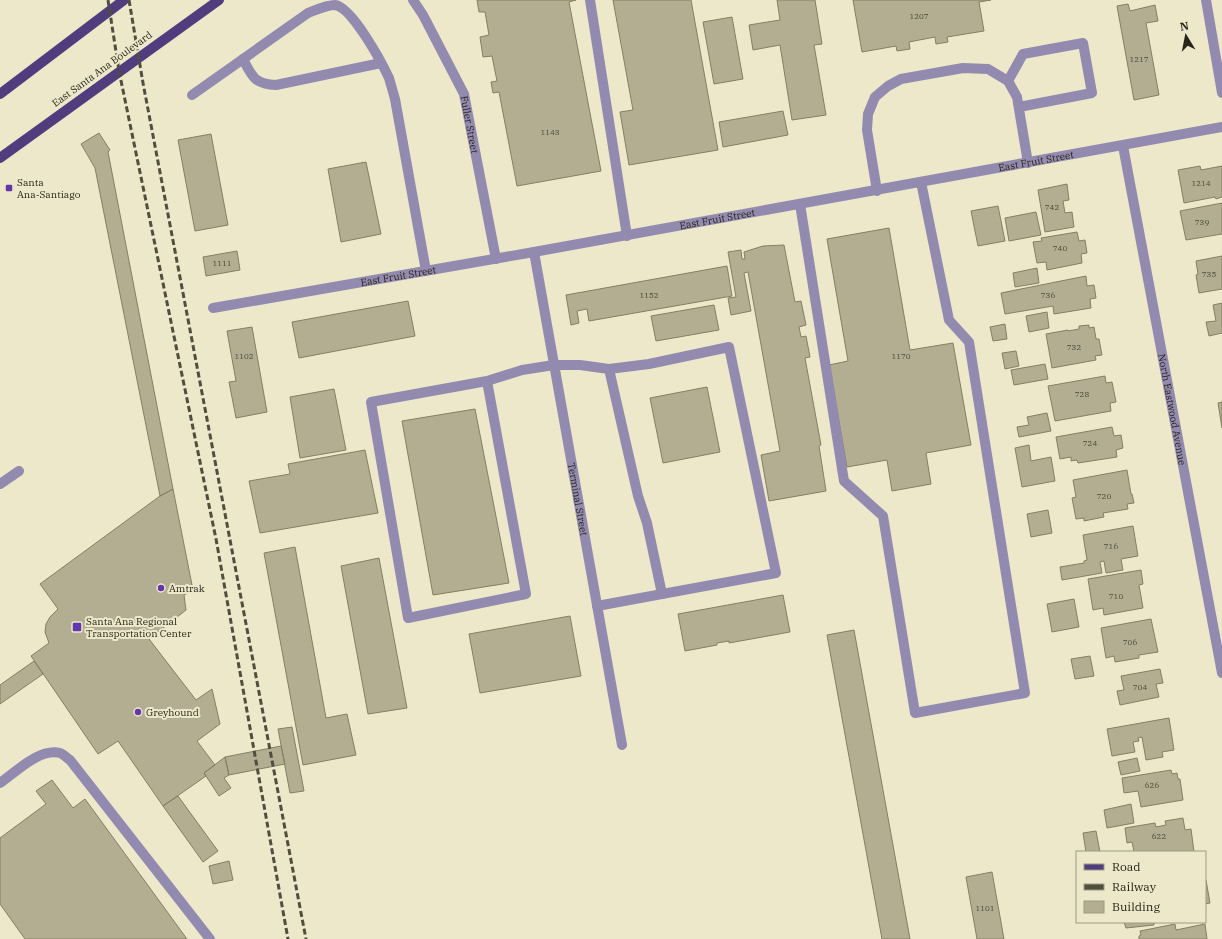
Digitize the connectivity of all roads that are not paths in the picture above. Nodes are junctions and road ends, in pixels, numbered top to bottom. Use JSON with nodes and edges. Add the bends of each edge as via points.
{"nodes":[{"id":1,"x":124,"y":0,"type":"edge"},
{"id":2,"x":218,"y":0,"type":"edge"},
{"id":3,"x":413,"y":0,"type":"edge"},
{"id":4,"x":590,"y":0,"type":"edge"},
{"id":5,"x":1206,"y":0,"type":"edge"},
{"id":6,"x":243,"y":60,"type":"junction"},
{"id":7,"x":381,"y":63,"type":"junction"},
{"id":8,"x":1008,"y":81,"type":"junction"},
{"id":9,"x":1222,"y":93,"type":"edge"},
{"id":10,"x":0,"y":94,"type":"edge"},
{"id":11,"x":192,"y":95,"type":"dead end"},
{"id":12,"x":1019,"y":107,"type":"junction"},
{"id":13,"x":1222,"y":127,"type":"edge"},
{"id":14,"x":1123,"y":146,"type":"junction"},
{"id":15,"x":0,"y":158,"type":"edge"},
{"id":16,"x":1028,"y":163,"type":"junction"},
{"id":17,"x":921,"y":182,"type":"junction"},
{"id":18,"x":877,"y":190,"type":"junction"},
{"id":19,"x":800,"y":204,"type":"junction"},
{"id":20,"x":627,"y":236,"type":"junction"},
{"id":21,"x":534,"y":252,"type":"junction"},
{"id":22,"x":496,"y":259,"type":"junction"},
{"id":23,"x":426,"y":271,"type":"junction"},
{"id":24,"x":212,"y":308,"type":"dead end"},
{"id":25,"x":554,"y":365,"type":"junction"},
{"id":26,"x":609,"y":369,"type":"junction"},
{"id":27,"x":487,"y":380,"type":"junction"},
{"id":28,"x":19,"y":471,"type":"dead end"},
{"id":29,"x":0,"y":484,"type":"edge"},
{"id":30,"x":662,"y":594,"type":"junction"},
{"id":31,"x":597,"y":606,"type":"junction"},
{"id":32,"x":1222,"y":673,"type":"edge"},
{"id":33,"x":622,"y":745,"type":"dead end"},
{"id":34,"x":0,"y":783,"type":"edge"},
{"id":35,"x":210,"y":939,"type":"edge"}],
"edges":[{"from":1,"to":10,"type":"main road"},
{"from":2,"to":15,"type":"main road","name":"East Santa Ana Boulevard"},
{"from":3,"to":22,"type":"street","name":"Fuller Street","via":[[464,94]]},
{"from":4,"to":20,"type":"street"},
{"from":5,"to":9,"type":"street"},
{"from":6,"to":7,"type":"street","via":[[255,80],[263,84],[276,85]]},
{"from":6,"to":7,"type":"street","via":[[308,13],[336,5],[346,11],[356,23]]},
{"from":6,"to":11,"type":"street"},
{"from":7,"to":23,"type":"street","via":[[395,99]]},
{"from":8,"to":12,"type":"street","via":[[1017,97]]},
{"from":8,"to":12,"type":"street","via":[[1023,54],[1082,43],[1092,93]]},
{"from":8,"to":18,"type":"street","via":[[988,69],[963,68],[901,79],[888,86],[875,97],[868,114],[867,130]]},
{"from":12,"to":16,"type":"street"},
{"from":13,"to":14,"type":"street","name":"East Fruit Street"},
{"from":14,"to":16,"type":"street","name":"East Fruit Street"},
{"from":14,"to":32,"type":"street","name":"North Eastwood Avenue"},
{"from":16,"to":17,"type":"street","name":"East Fruit Street"},
{"from":17,"to":18,"type":"street","name":"East Fruit Street"},
{"from":17,"to":19,"type":"street","via":[[949,320],[969,342],[1025,693],[923,712],[915,713],[882,516],[844,481]]},
{"from":18,"to":19,"type":"street","name":"East Fruit Street"},
{"from":19,"to":20,"type":"street","name":"East Fruit Street"},
{"from":20,"to":21,"type":"street","name":"East Fruit Street"},
{"from":21,"to":22,"type":"street","name":"East Fruit Street"},
{"from":21,"to":25,"type":"street","name":"Terminal Street"},
{"from":22,"to":23,"type":"street","name":"East Fruit Street"},
{"from":23,"to":24,"type":"street","name":"East Fruit Street"},
{"from":25,"to":26,"type":"street"},
{"from":25,"to":27,"type":"street","via":[[522,370]]},
{"from":25,"to":31,"type":"street","name":"Terminal Street"},
{"from":26,"to":30,"type":"street"},
{"from":26,"to":30,"type":"street","via":[[649,364],[729,347],[776,573]]},
{"from":27,"to":27,"type":"street","via":[[526,594],[408,618],[371,402]]},
{"from":28,"to":29,"type":"street"},
{"from":30,"to":31,"type":"street"},
{"from":31,"to":33,"type":"street","name":"Terminal Street"},
{"from":34,"to":35,"type":"street","via":[[35,757],[48,753],[60,754],[70,760]]}]}
